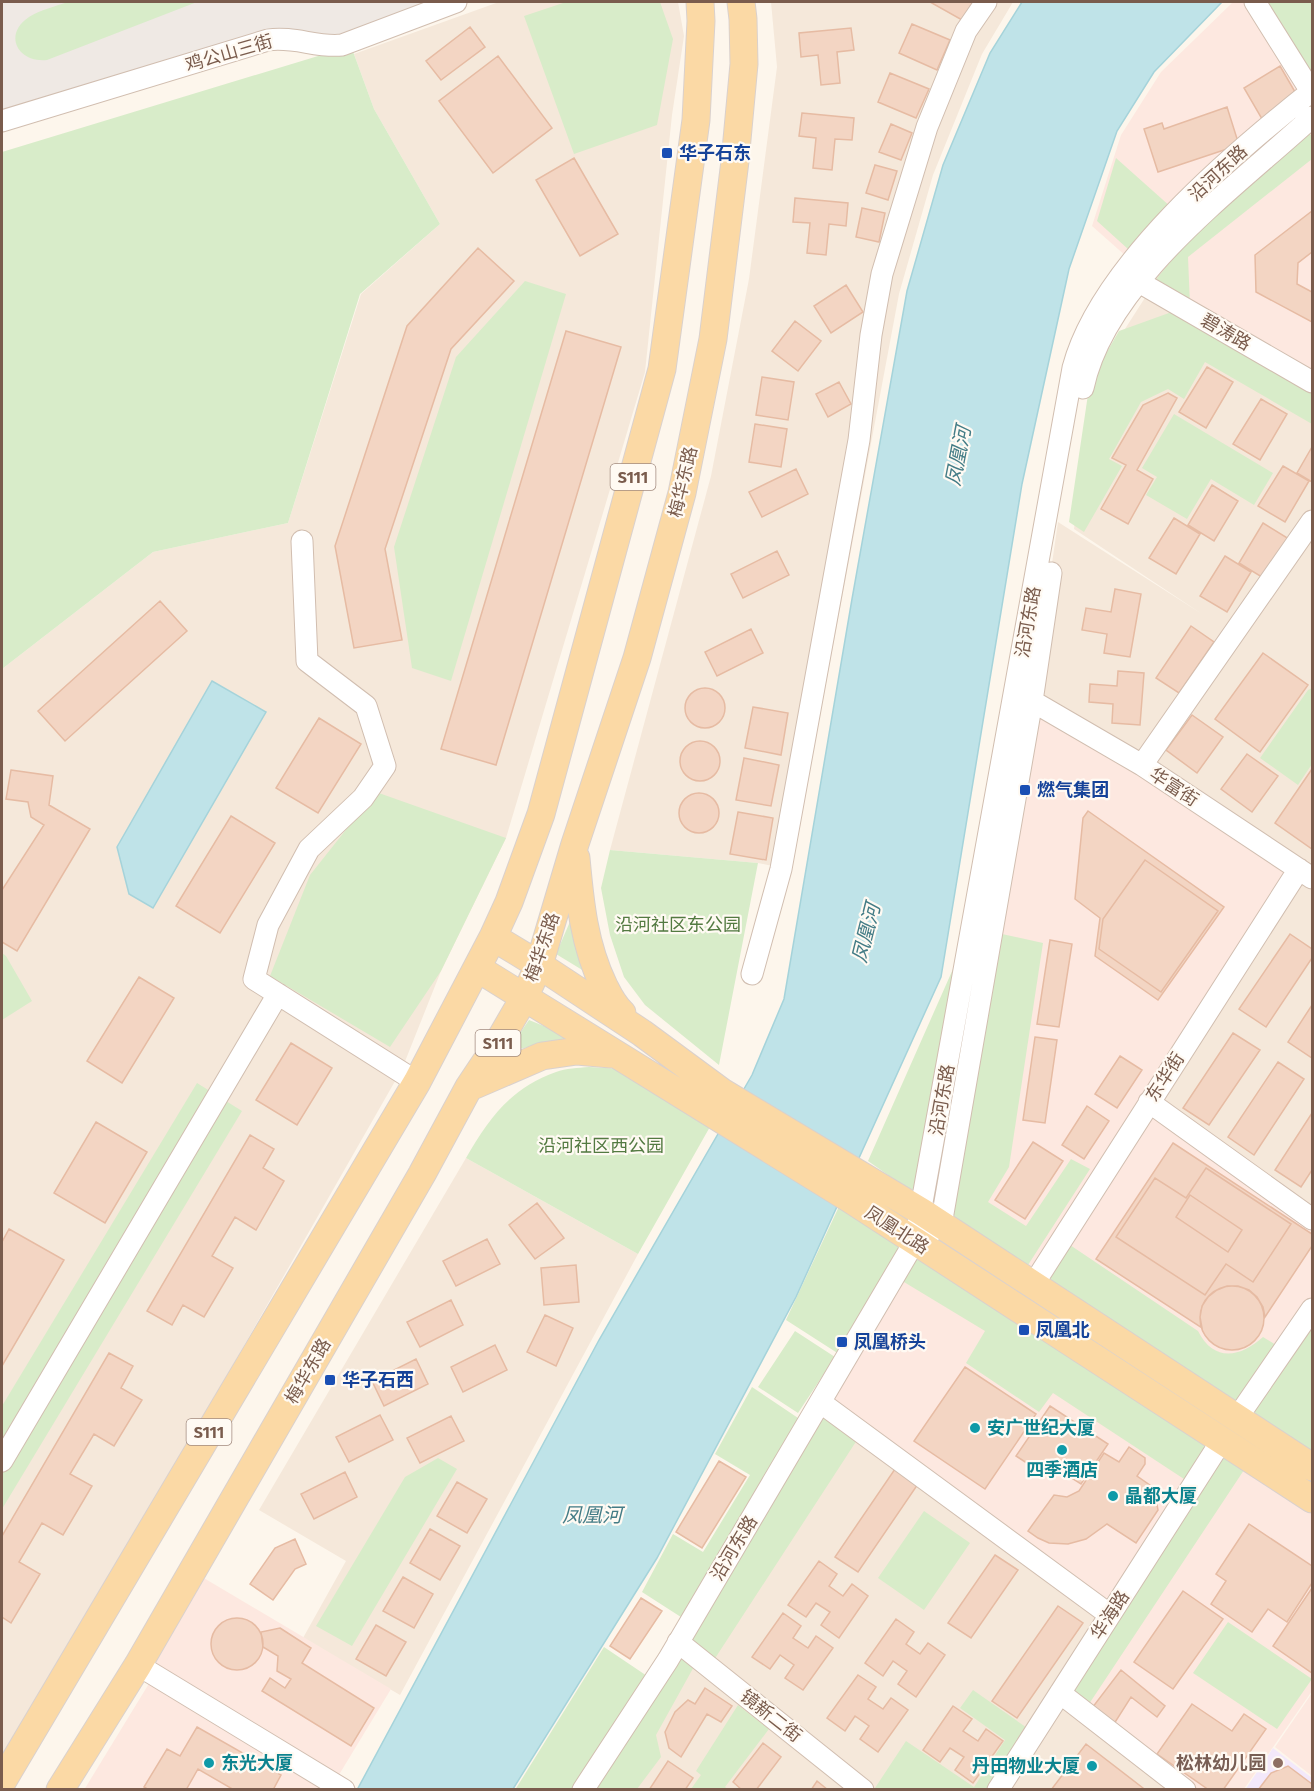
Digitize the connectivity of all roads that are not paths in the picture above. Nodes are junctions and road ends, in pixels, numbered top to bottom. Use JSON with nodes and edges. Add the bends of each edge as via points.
{"nodes":[{"id":1,"x":456,"y":2,"type":"edge"},
{"id":2,"x":700,"y":2,"type":"edge"},
{"id":3,"x":741,"y":2,"type":"edge"},
{"id":4,"x":986,"y":2,"type":"edge"},
{"id":5,"x":1254,"y":2,"type":"edge"},
{"id":6,"x":1312,"y":92,"type":"edge"},
{"id":7,"x":2,"y":121,"type":"edge"},
{"id":8,"x":1310,"y":124,"type":"edge"},
{"id":9,"x":1139,"y":282,"type":"junction"},
{"id":10,"x":1312,"y":382,"type":"edge"},
{"id":11,"x":1312,"y":521,"type":"edge"},
{"id":12,"x":302,"y":541,"type":"dead end"},
{"id":13,"x":1032,"y":701,"type":"junction"},
{"id":14,"x":1142,"y":765,"type":"junction"},
{"id":15,"x":575,"y":844,"type":"junction"},
{"id":16,"x":1306,"y":874,"type":"edge"},
{"id":17,"x":493,"y":937,"type":"junction"},
{"id":18,"x":539,"y":965,"type":"junction"},
{"id":19,"x":477,"y":969,"type":"junction"},
{"id":20,"x":752,"y":974,"type":"dead end"},
{"id":21,"x":278,"y":994,"type":"junction"},
{"id":22,"x":524,"y":998,"type":"junction"},
{"id":23,"x":642,"y":1033,"type":"junction"},
{"id":24,"x":618,"y":1054,"type":"junction"},
{"id":25,"x":417,"y":1082,"type":"junction"},
{"id":26,"x":469,"y":1087,"type":"junction"},
{"id":27,"x":1149,"y":1102,"type":"junction"},
{"id":28,"x":725,"y":1108,"type":"junction"},
{"id":29,"x":856,"y":1189,"type":"junction"},
{"id":30,"x":932,"y":1219,"type":"junction"},
{"id":31,"x":1312,"y":1219,"type":"edge"},
{"id":32,"x":915,"y":1241,"type":"junction"},
{"id":33,"x":1033,"y":1285,"type":"junction"},
{"id":34,"x":1312,"y":1309,"type":"edge"},
{"id":35,"x":820,"y":1402,"type":"junction"},
{"id":36,"x":1237,"y":1418,"type":"junction"},
{"id":37,"x":1222,"y":1440,"type":"junction"},
{"id":38,"x":2,"y":1461,"type":"edge"},
{"id":39,"x":1312,"y":1467,"type":"edge"},
{"id":40,"x":1312,"y":1499,"type":"edge"},
{"id":41,"x":1110,"y":1615,"type":"junction"},
{"id":42,"x":678,"y":1642,"type":"junction"},
{"id":43,"x":138,"y":1665,"type":"junction"},
{"id":44,"x":1060,"y":1693,"type":"junction"},
{"id":45,"x":2,"y":1782,"type":"edge"},
{"id":46,"x":338,"y":1786,"type":"edge"},
{"id":47,"x":60,"y":1790,"type":"edge"},
{"id":48,"x":583,"y":1790,"type":"edge"},
{"id":49,"x":863,"y":1790,"type":"edge"},
{"id":50,"x":998,"y":1790,"type":"edge"},
{"id":51,"x":1185,"y":1790,"type":"edge"}],
"edges":[{"from":1,"to":7,"type":"street","name":"鸡公山三街","via":[[342,45],[268,40]]},
{"from":2,"to":17,"type":"main road","number":"S111","via":[[696,120],[662,369],[541,814]]},
{"from":3,"to":15,"type":"main road","name":"梅华东路","number":"S111","via":[[743,75],[711,350],[679,504],[637,658]]},
{"from":4,"to":20,"type":"street","via":[[966,31],[927,127],[882,273],[859,440],[781,869]]},
{"from":5,"to":6,"type":"street"},
{"from":6,"to":30,"type":"street","name":"沿河东路","via":[[1217,173],[1144,247],[1102,302],[1077,352]]},
{"from":8,"to":9,"type":"street","name":"沿河东路","via":[[1220,199]]},
{"from":9,"to":10,"type":"street","name":"碧涛路"},
{"from":9,"to":13,"type":"street","name":"沿河东路","via":[[1105,330],[1086,374],[1058,522]]},
{"from":11,"to":14,"type":"street"},
{"from":12,"to":21,"type":"street","via":[[307,661],[366,706],[385,766],[363,798],[309,849],[268,925],[254,979]]},
{"from":13,"to":14,"type":"street","name":"华富街"},
{"from":13,"to":30,"type":"street","name":"沿河东路"},
{"from":14,"to":16,"type":"street","name":"华富街"},
{"from":15,"to":18,"type":"main road","name":"梅华东路","number":"S111"},
{"from":15,"to":23,"type":"main road","via":[[582,921],[594,966],[614,1006]]},
{"from":16,"to":27,"type":"street","name":"东华街"},
{"from":17,"to":18,"type":"main road","name":"凤凰北路"},
{"from":17,"to":19,"type":"main road","number":"S111"},
{"from":18,"to":22,"type":"main road","name":"梅华东路","number":"S111"},
{"from":18,"to":23,"type":"main road","name":"凤凰北路"},
{"from":19,"to":22,"type":"main road","name":"凤凰北路"},
{"from":19,"to":25,"type":"main road","number":"S111"},
{"from":21,"to":25,"type":"street"},
{"from":21,"to":38,"type":"street"},
{"from":22,"to":24,"type":"main road","name":"凤凰北路"},
{"from":22,"to":26,"type":"main road","name":"梅华东路","number":"S111"},
{"from":23,"to":28,"type":"main road","name":"凤凰北路"},
{"from":24,"to":26,"type":"main road","via":[[577,1051],[543,1056]]},
{"from":24,"to":28,"type":"main road","name":"凤凰北路"},
{"from":25,"to":45,"type":"main road","number":"S111"},
{"from":26,"to":43,"type":"main road","name":"梅华东路","number":"S111"},
{"from":27,"to":31,"type":"street"},
{"from":27,"to":33,"type":"street","name":"东华街"},
{"from":28,"to":29,"type":"main road","name":"凤凰北路"},
{"from":29,"to":30,"type":"main road","name":"凤凰北路"},
{"from":29,"to":32,"type":"main road","name":"凤凰北路"},
{"from":30,"to":32,"type":"street","name":"沿河东路"},
{"from":30,"to":33,"type":"main road","name":"凤凰北路"},
{"from":32,"to":35,"type":"street","name":"沿河东路"},
{"from":32,"to":37,"type":"main road","name":"凤凰北路"},
{"from":33,"to":36,"type":"main road","name":"凤凰北路"},
{"from":34,"to":36,"type":"street"},
{"from":35,"to":41,"type":"street"},
{"from":35,"to":42,"type":"street","name":"沿河东路"},
{"from":36,"to":39,"type":"main road","name":"凤凰北路"},
{"from":37,"to":40,"type":"main road","name":"凤凰北路"},
{"from":37,"to":41,"type":"street","name":"华海路"},
{"from":41,"to":44,"type":"street","name":"华海路"},
{"from":42,"to":48,"type":"street","name":"沿河东路"},
{"from":42,"to":49,"type":"street","name":"镜新二街"},
{"from":43,"to":46,"type":"street"},
{"from":43,"to":47,"type":"main road","name":"梅华东路","number":"S111"},
{"from":44,"to":50,"type":"street","name":"华海路"},
{"from":44,"to":51,"type":"street"}]}
